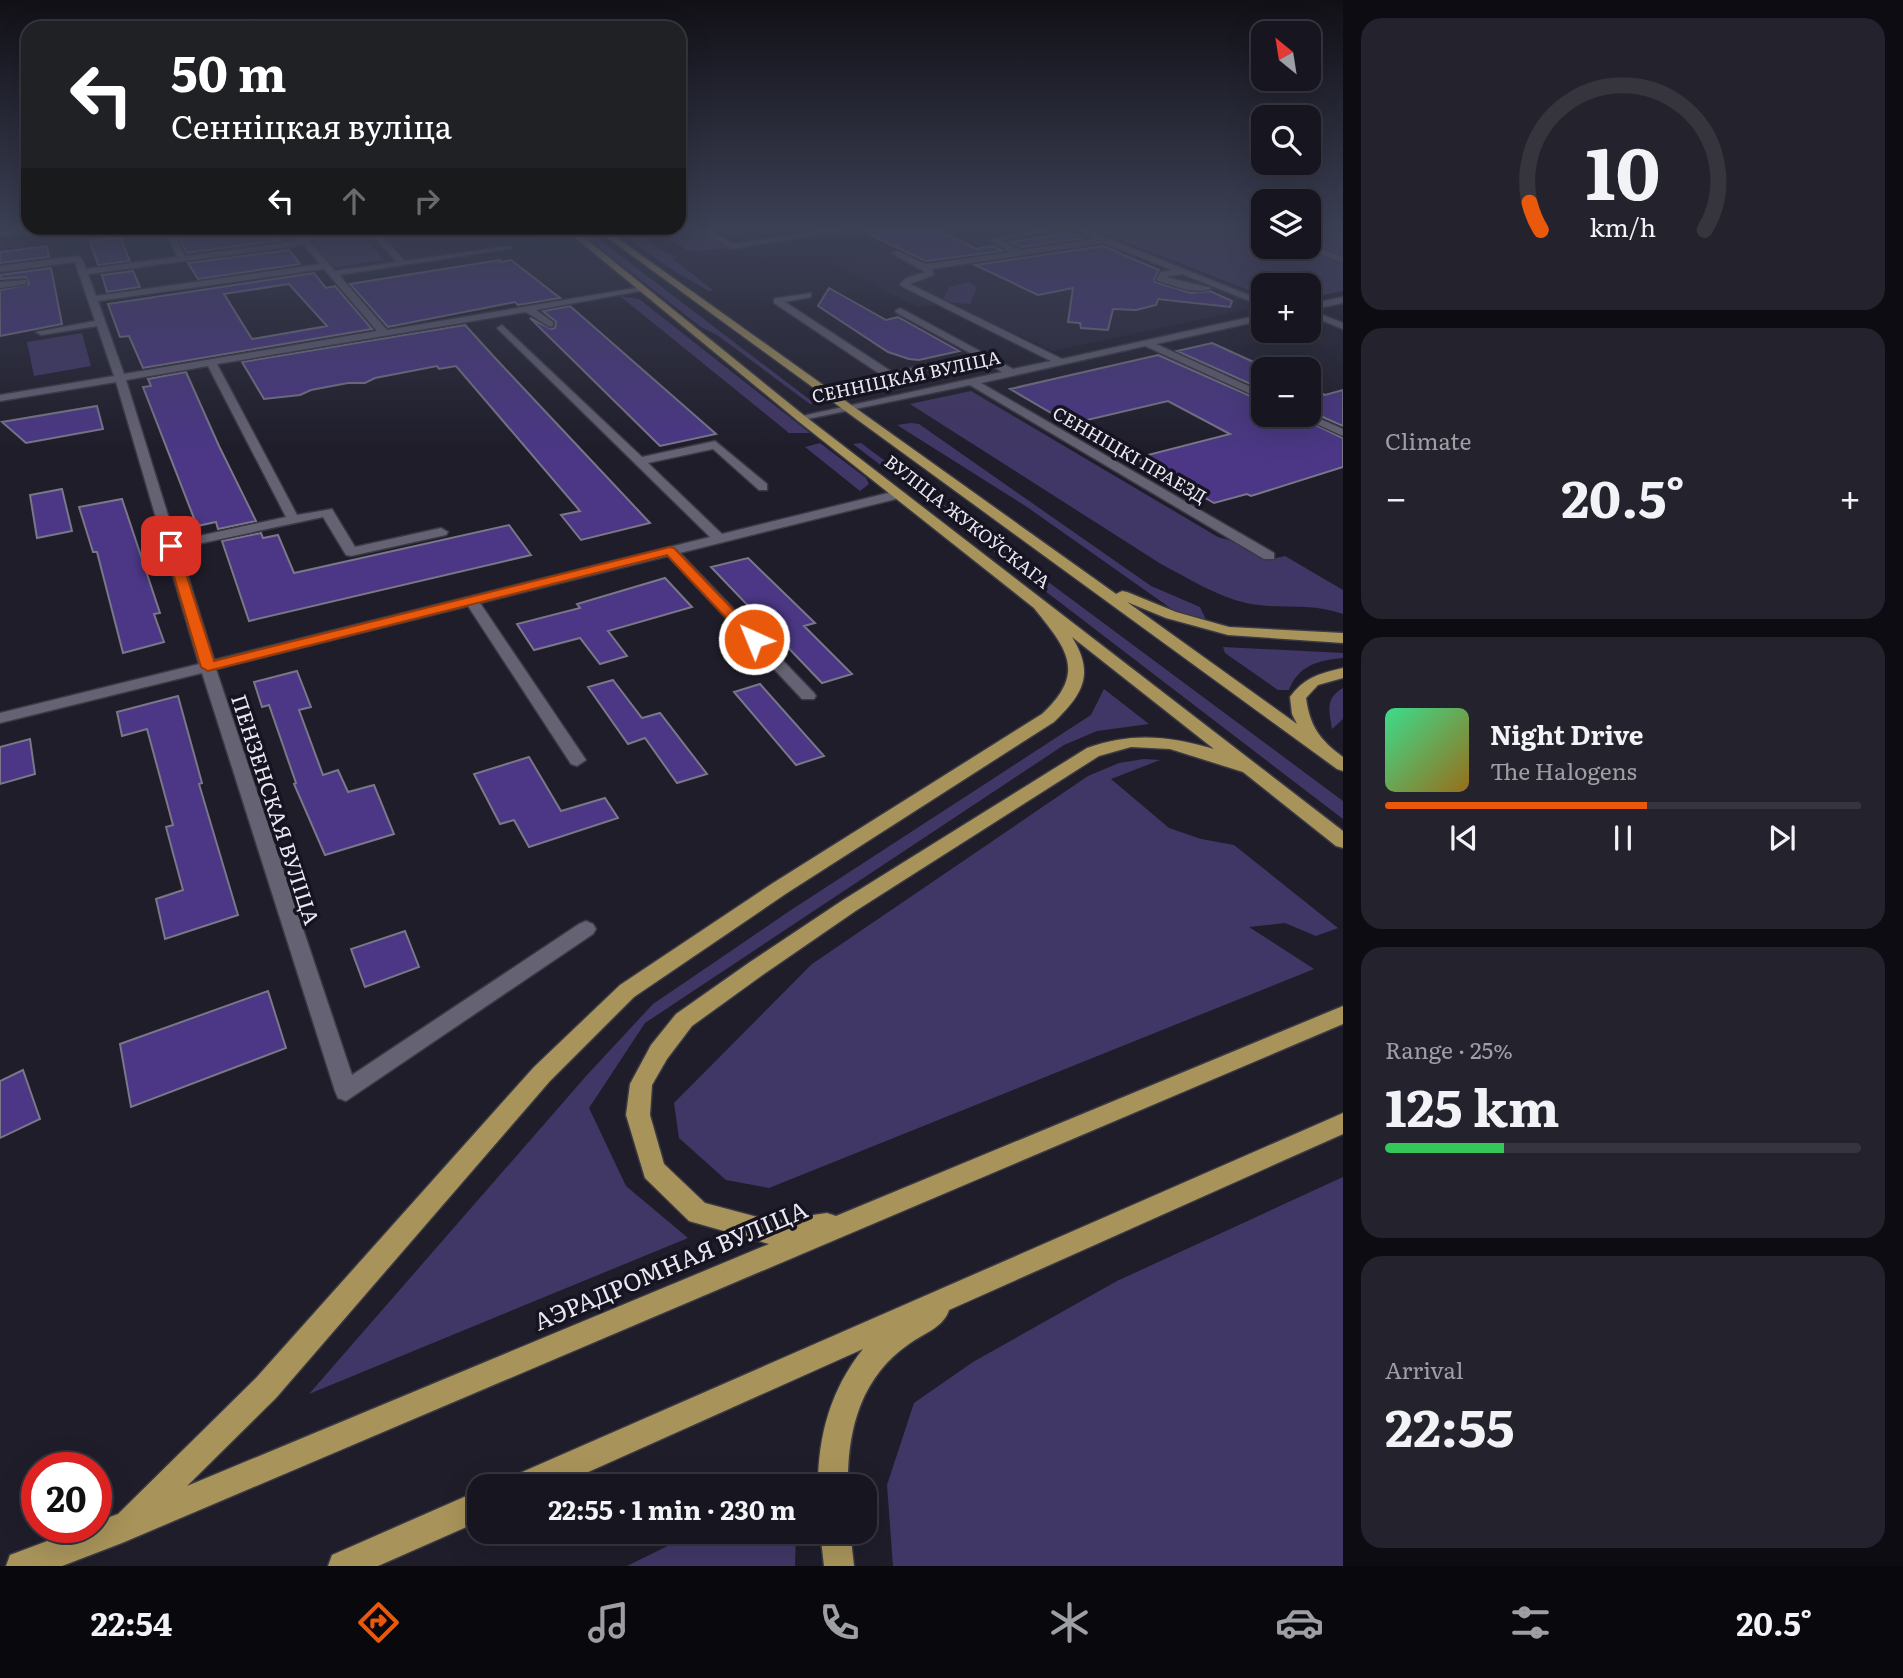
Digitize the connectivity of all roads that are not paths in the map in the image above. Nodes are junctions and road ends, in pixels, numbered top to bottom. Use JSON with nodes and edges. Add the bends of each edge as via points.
{"nodes":[{"id":1,"x":94,"y":303,"type":"edge"},
{"id":2,"x":357,"y":303,"type":"edge"},
{"id":3,"x":563,"y":303,"type":"edge"},
{"id":4,"x":657,"y":303,"type":"edge"},
{"id":5,"x":702,"y":303,"type":"edge"},
{"id":6,"x":782,"y":303,"type":"edge"},
{"id":7,"x":941,"y":303,"type":"edge"},
{"id":8,"x":528,"y":309,"type":"junction"},
{"id":9,"x":900,"y":311,"type":"dead end"},
{"id":10,"x":1321,"y":316,"type":"edge"},
{"id":11,"x":1251,"y":320,"type":"edge"},
{"id":12,"x":101,"y":323,"type":"junction"},
{"id":13,"x":550,"y":324,"type":"dead end"},
{"id":14,"x":1343,"y":326,"type":"edge"},
{"id":15,"x":502,"y":328,"type":"dead end"},
{"id":16,"x":41,"y":332,"type":"dead end"},
{"id":17,"x":384,"y":333,"type":"junction"},
{"id":18,"x":1146,"y":343,"type":"junction"},
{"id":19,"x":983,"y":356,"type":"junction"},
{"id":20,"x":211,"y":362,"type":"junction"},
{"id":21,"x":1061,"y":362,"type":"junction"},
{"id":22,"x":1012,"y":373,"type":"junction"},
{"id":23,"x":120,"y":377,"type":"junction"},
{"id":24,"x":972,"y":382,"type":"junction"},
{"id":25,"x":1251,"y":391,"type":"edge"},
{"id":26,"x":0,"y":398,"type":"edge"},
{"id":27,"x":849,"y":409,"type":"junction"},
{"id":28,"x":802,"y":419,"type":"junction"},
{"id":29,"x":1321,"y":423,"type":"edge"},
{"id":30,"x":1343,"y":433,"type":"edge"},
{"id":31,"x":637,"y":462,"type":"junction"},
{"id":32,"x":763,"y":486,"type":"dead end"},
{"id":33,"x":900,"y":494,"type":"junction"},
{"id":34,"x":293,"y":519,"type":"junction"},
{"id":35,"x":441,"y":532,"type":"dead end"},
{"id":36,"x":719,"y":539,"type":"junction"},
{"id":37,"x":171,"y":546,"type":"junction"},
{"id":38,"x":670,"y":551,"type":"junction"},
{"id":39,"x":1269,"y":556,"type":"dead end"},
{"id":40,"x":1096,"y":584,"type":"junction"},
{"id":41,"x":471,"y":600,"type":"junction"},
{"id":42,"x":1039,"y":604,"type":"junction"},
{"id":43,"x":1343,"y":638,"type":"edge"},
{"id":44,"x":208,"y":667,"type":"junction"},
{"id":45,"x":1343,"y":673,"type":"edge"},
{"id":46,"x":808,"y":696,"type":"dead end"},
{"id":47,"x":0,"y":718,"type":"edge"},
{"id":48,"x":1316,"y":744,"type":"junction"},
{"id":49,"x":577,"y":760,"type":"dead end"},
{"id":50,"x":1343,"y":765,"type":"edge"},
{"id":51,"x":1246,"y":767,"type":"junction"},
{"id":52,"x":1343,"y":841,"type":"edge"},
{"id":53,"x":586,"y":929,"type":"dead end"},
{"id":54,"x":1343,"y":1015,"type":"edge"},
{"id":55,"x":1343,"y":1123,"type":"edge"},
{"id":56,"x":852,"y":1222,"type":"junction"},
{"id":57,"x":970,"y":1287,"type":"junction"},
{"id":58,"x":550,"y":1474,"type":"edge"},
{"id":59,"x":833,"y":1474,"type":"edge"},
{"id":60,"x":467,"y":1511,"type":"edge"},
{"id":61,"x":122,"y":1528,"type":"junction"},
{"id":62,"x":836,"y":1544,"type":"edge"},
{"id":63,"x":21,"y":1566,"type":"edge"},
{"id":64,"x":343,"y":1566,"type":"edge"},
{"id":65,"x":839,"y":1566,"type":"edge"}],
"edges":[{"from":1,"to":12,"type":"street","name":"ПЕНЗЕНСКАЯ ВУЛІЦА"},
{"from":2,"to":17,"type":"street"},
{"from":3,"to":8,"type":"street"},
{"from":4,"to":28,"type":"main road","name":"ВУЛІЦА ЖУКОЎСКАГА"},
{"from":5,"to":27,"type":"main road","name":"ВУЛІЦА ЖУКОЎСКАГА"},
{"from":6,"to":19,"type":"street","via":[[890,376]]},
{"from":7,"to":21,"type":"street"},
{"from":8,"to":13,"type":"street"},
{"from":8,"to":17,"type":"street"},
{"from":9,"to":19,"type":"street"},
{"from":10,"to":14,"type":"street"},
{"from":11,"to":18,"type":"street","name":"СЕННІЦКАЯ ВУЛІЦА"},
{"from":12,"to":16,"type":"street"},
{"from":12,"to":23,"type":"street","name":"ПЕНЗЕНСКАЯ ВУЛІЦА"},
{"from":15,"to":31,"type":"street"},
{"from":17,"to":20,"type":"street"},
{"from":18,"to":21,"type":"street","name":"СЕННІЦКАЯ ВУЛІЦА"},
{"from":18,"to":25,"type":"street"},
{"from":19,"to":22,"type":"street"},
{"from":20,"to":23,"type":"street"},
{"from":20,"to":34,"type":"street"},
{"from":21,"to":22,"type":"street","name":"СЕННІЦКАЯ ВУЛІЦА"},
{"from":22,"to":24,"type":"street","name":"СЕННІЦКАЯ ВУЛІЦА"},
{"from":23,"to":26,"type":"street"},
{"from":23,"to":37,"type":"street","name":"ПЕНЗЕНСКАЯ ВУЛІЦА"},
{"from":24,"to":27,"type":"street","name":"СЕННІЦКАЯ ВУЛІЦА"},
{"from":24,"to":39,"type":"street","name":"СЕННІЦКІ ПРАЕЗД"},
{"from":27,"to":28,"type":"street","name":"СЕННІЦКАЯ ВУЛІЦА"},
{"from":27,"to":40,"type":"main road","name":"ВУЛІЦА ЖУКОЎСКАГА"},
{"from":28,"to":33,"type":"main road","name":"ВУЛІЦА ЖУКОЎСКАГА"},
{"from":29,"to":30,"type":"street"},
{"from":31,"to":32,"type":"street","via":[[715,445]]},
{"from":31,"to":36,"type":"street"},
{"from":33,"to":36,"type":"street"},
{"from":33,"to":42,"type":"main road","name":"ВУЛІЦА ЖУКОЎСКАГА"},
{"from":34,"to":35,"type":"street","via":[[327,512],[351,552]]},
{"from":34,"to":37,"type":"street"},
{"from":36,"to":38,"type":"street"},
{"from":37,"to":44,"type":"street","name":"ПЕНЗЕНСКАЯ ВУЛІЦА"},
{"from":38,"to":41,"type":"street"},
{"from":38,"to":46,"type":"street"},
{"from":40,"to":43,"type":"main road","via":[[1171,615],[1228,631]]},
{"from":40,"to":48,"type":"main road","name":"ВУЛІЦА ЖУКОЎСКАГА"},
{"from":41,"to":44,"type":"street"},
{"from":41,"to":49,"type":"street"},
{"from":42,"to":51,"type":"main road","name":"ВУЛІЦА ЖУКОЎСКАГА"},
{"from":42,"to":61,"type":"main road","via":[[1074,653],[1078,676],[1068,702],[627,991],[542,1074],[266,1388]]},
{"from":44,"to":47,"type":"street"},
{"from":44,"to":53,"type":"street","name":"ПЕНЗЕНСКАЯ ВУЛІЦА","via":[[346,1091]]},
{"from":45,"to":48,"type":"main road","via":[[1312,682],[1298,697],[1300,714]]},
{"from":48,"to":50,"type":"main road","name":"ВУЛІЦА ЖУКОЎСКАГА"},
{"from":51,"to":52,"type":"main road","name":"ВУЛІЦА ЖУКОЎСКАГА"},
{"from":51,"to":56,"type":"main road","via":[[1178,743],[1121,742],[1093,752],[850,905],[684,1020],[641,1084],[638,1115],[654,1170],[698,1213],[772,1233]]},
{"from":54,"to":56,"type":"main road","name":"АЭРАДРОМНАЯ ВУЛІЦА"},
{"from":55,"to":57,"type":"main road"},
{"from":56,"to":61,"type":"main road","name":"АЭРАДРОМНАЯ ВУЛІЦА"},
{"from":57,"to":58,"type":"main road"},
{"from":57,"to":59,"type":"main road","via":[[880,1350],[847,1395],[832,1453]]},
{"from":60,"to":64,"type":"main road"},
{"from":61,"to":63,"type":"main road","name":"АЭРАДРОМНАЯ ВУЛІЦА"},
{"from":62,"to":65,"type":"main road"}]}
